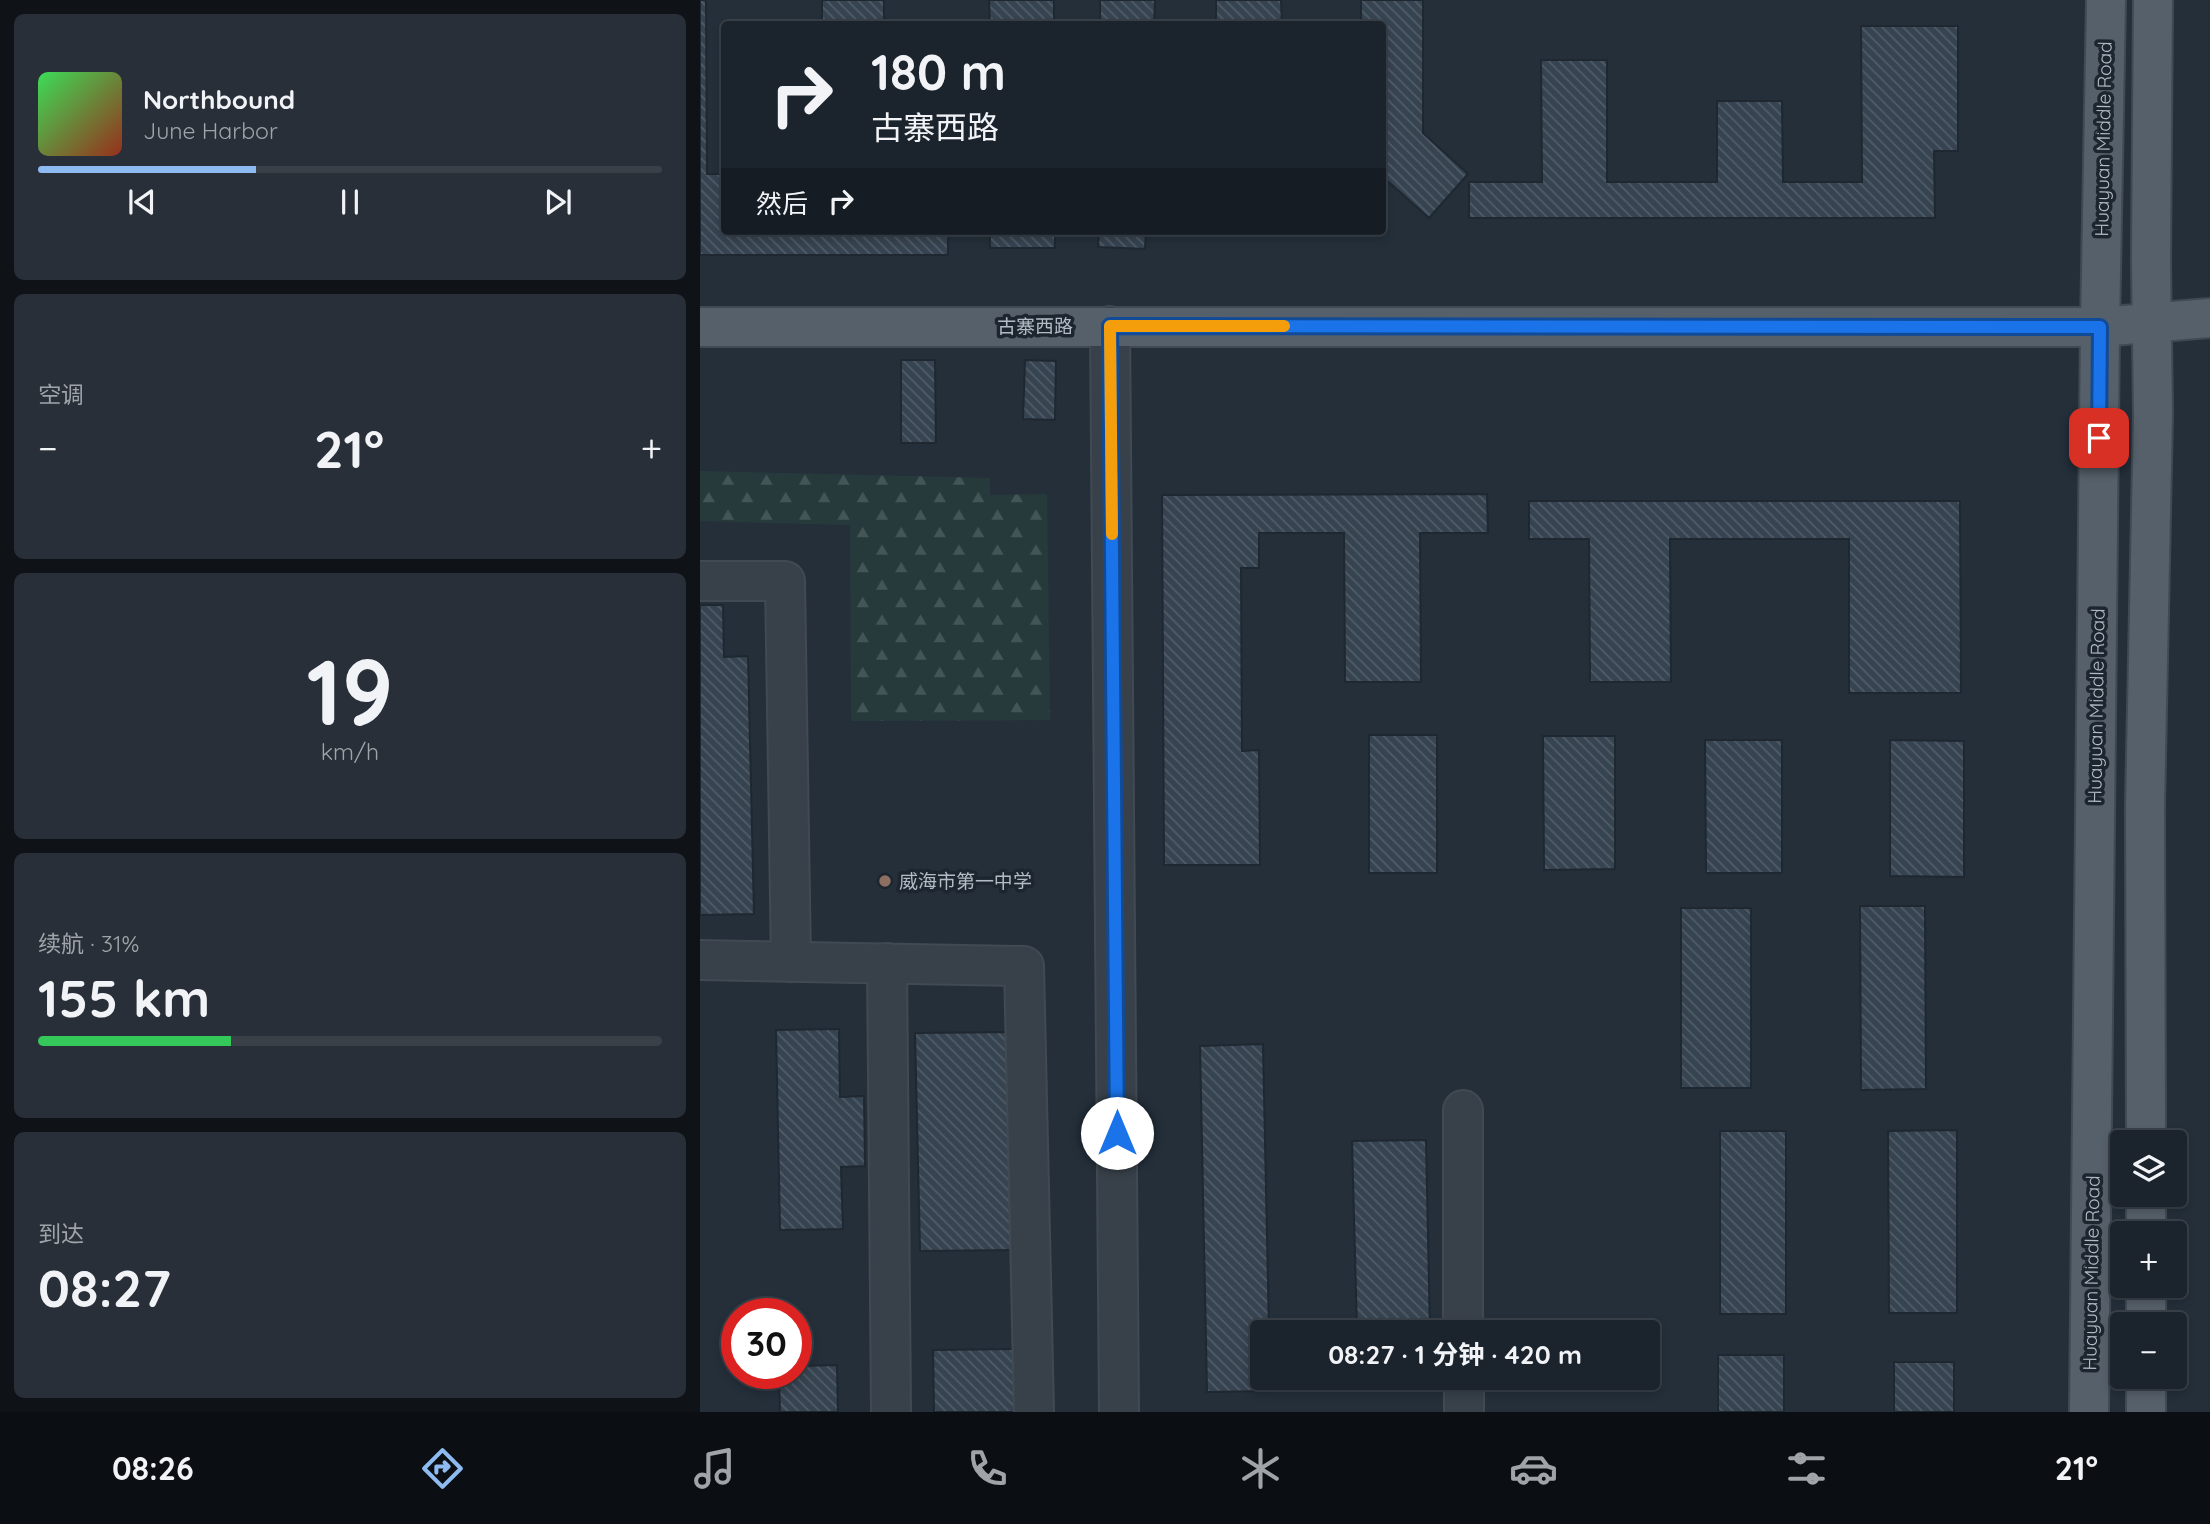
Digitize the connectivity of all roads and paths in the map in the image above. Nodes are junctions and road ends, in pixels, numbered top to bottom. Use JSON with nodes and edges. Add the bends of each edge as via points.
{"nodes":[{"id":1,"x":2106,"y":0,"type":"edge"},
{"id":2,"x":2153,"y":0,"type":"edge"},
{"id":3,"x":2210,"y":318,"type":"edge"},
{"id":4,"x":2152,"y":321,"type":"junction"},
{"id":5,"x":1110,"y":326,"type":"junction"},
{"id":6,"x":700,"y":327,"type":"edge"},
{"id":7,"x":2100,"y":327,"type":"junction"},
{"id":8,"x":700,"y":581,"type":"edge"},
{"id":9,"x":700,"y":960,"type":"edge"},
{"id":10,"x":791,"y":962,"type":"junction"},
{"id":11,"x":887,"y":963,"type":"junction"},
{"id":12,"x":1463,"y":1110,"type":"dead end"},
{"id":13,"x":2146,"y":1130,"type":"edge"},
{"id":14,"x":1464,"y":1320,"type":"edge"},
{"id":15,"x":2146,"y":1389,"type":"edge"},
{"id":16,"x":1464,"y":1390,"type":"edge"},
{"id":17,"x":891,"y":1412,"type":"edge"},
{"id":18,"x":1034,"y":1412,"type":"edge"},
{"id":19,"x":1119,"y":1412,"type":"edge"},
{"id":20,"x":1464,"y":1412,"type":"edge"},
{"id":21,"x":2090,"y":1412,"type":"edge"},
{"id":22,"x":2146,"y":1412,"type":"edge"}],
"edges":[{"from":1,"to":7,"type":"main road","name":"Huayuan Middle Road"},
{"from":2,"to":4,"type":"main road"},
{"from":3,"to":4,"type":"main road","name":"古寨西路"},
{"from":4,"to":7,"type":"main road","name":"古寨西路"},
{"from":4,"to":13,"type":"main road"},
{"from":5,"to":6,"type":"main road","name":"古寨西路"},
{"from":5,"to":7,"type":"main road","name":"古寨西路"},
{"from":5,"to":19,"type":"street"},
{"from":7,"to":21,"type":"main road","name":"Huayuan Middle Road"},
{"from":8,"to":10,"type":"street","via":[[785,581]]},
{"from":9,"to":10,"type":"street"},
{"from":10,"to":11,"type":"street"},
{"from":11,"to":17,"type":"street"},
{"from":11,"to":18,"type":"street","via":[[1024,966]]},
{"from":12,"to":14,"type":"street"},
{"from":15,"to":22,"type":"main road"},
{"from":16,"to":20,"type":"street"}]}
